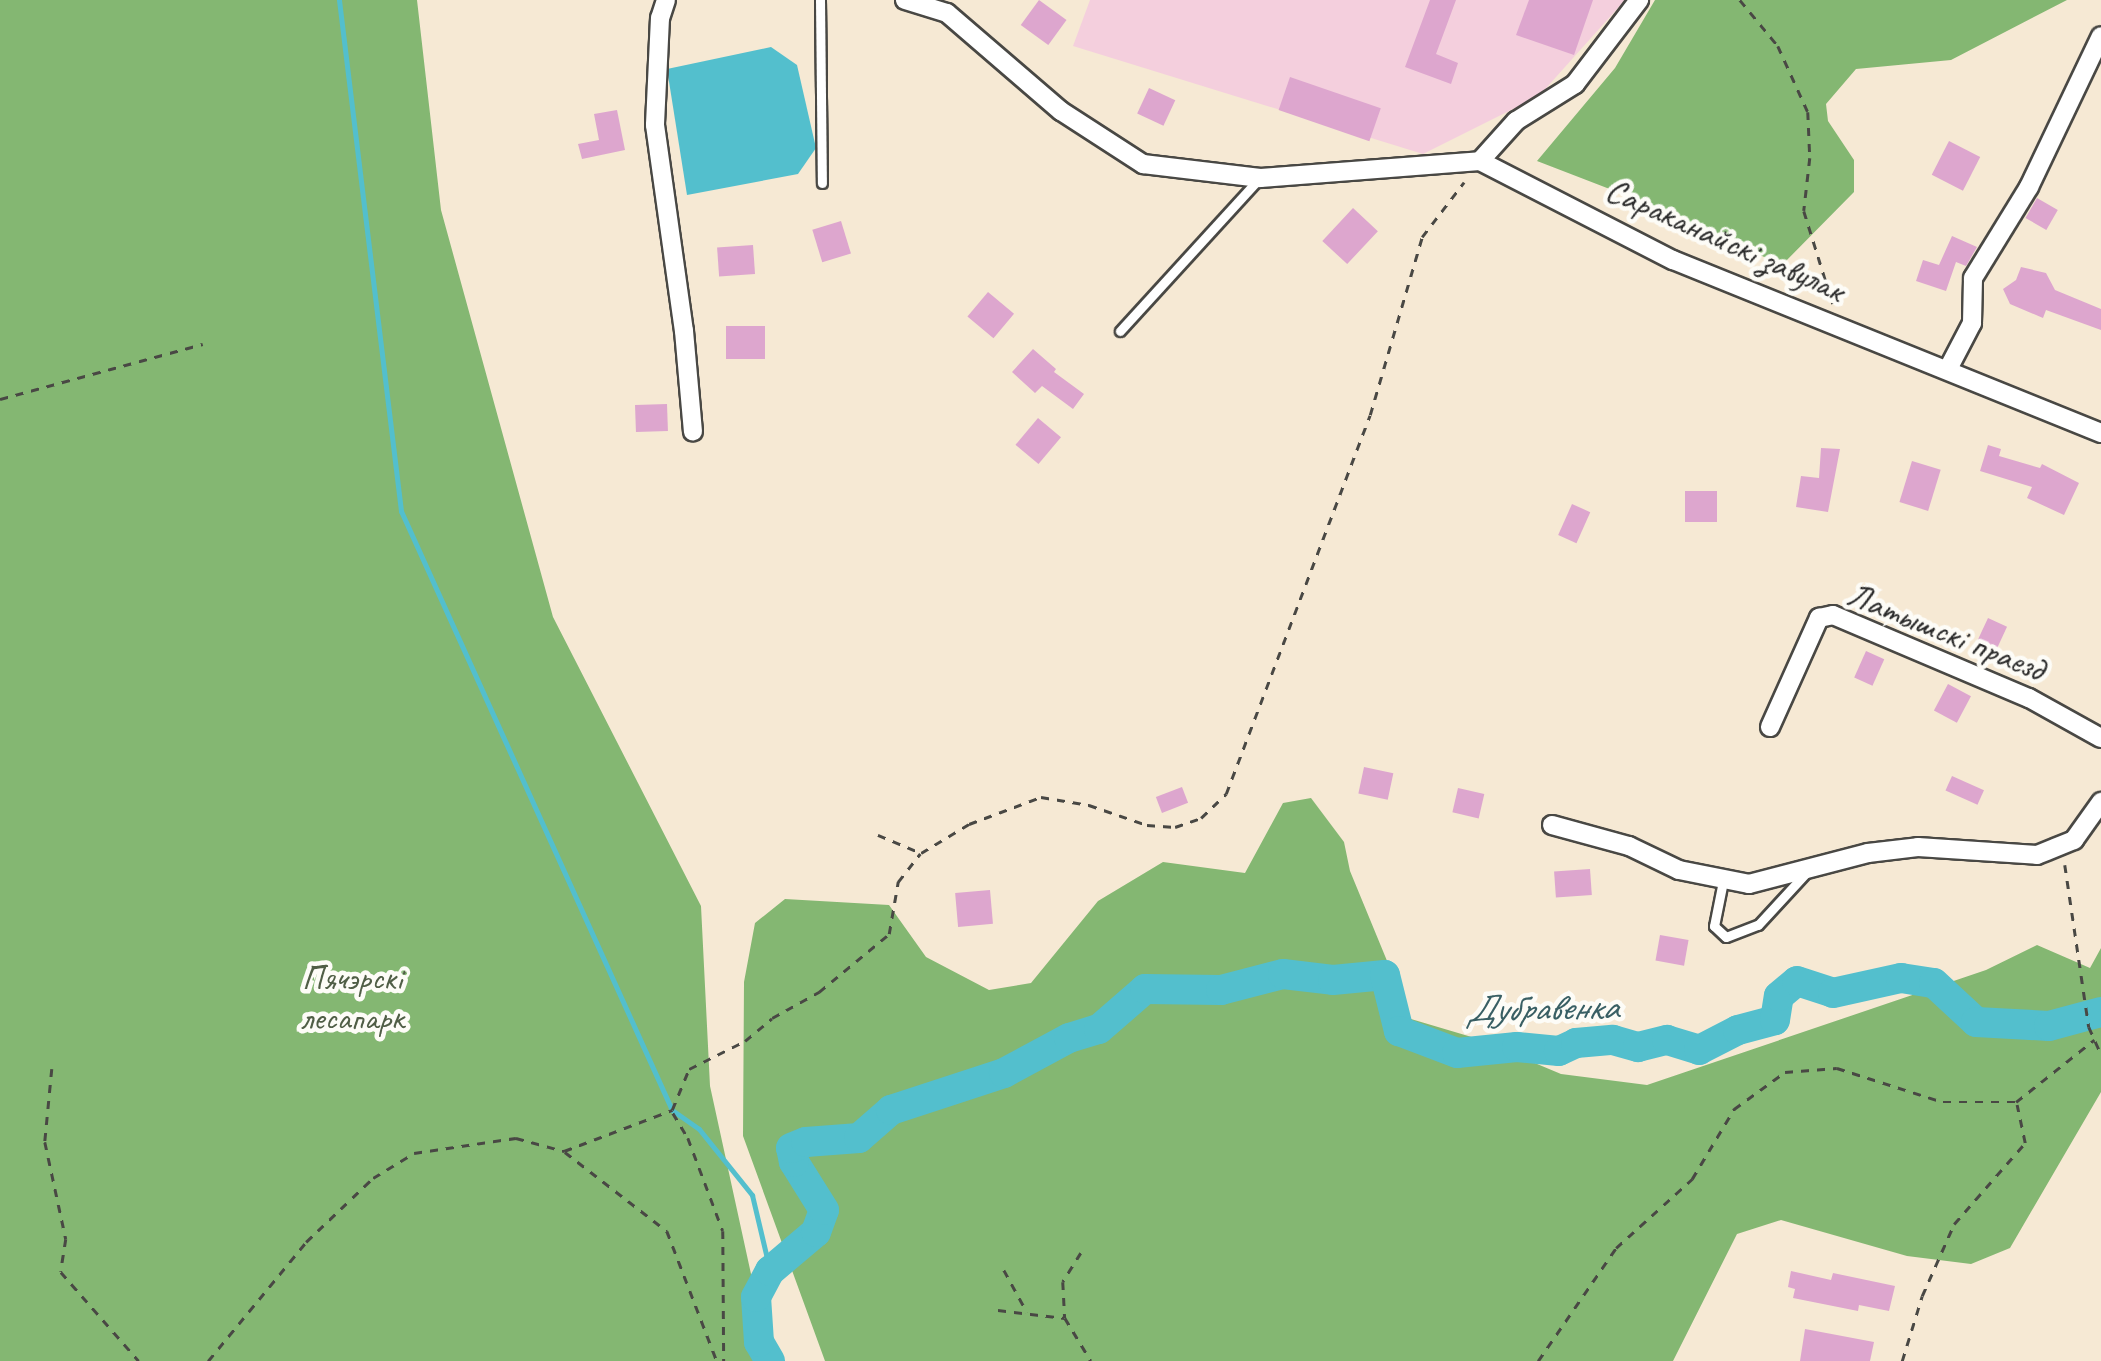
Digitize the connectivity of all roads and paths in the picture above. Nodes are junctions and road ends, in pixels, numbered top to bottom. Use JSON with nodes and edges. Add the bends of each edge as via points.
{"nodes":[{"id":1,"x":666,"y":0,"type":"edge"},
{"id":2,"x":820,"y":0,"type":"edge"},
{"id":3,"x":905,"y":0,"type":"edge"},
{"id":4,"x":1639,"y":0,"type":"edge"},
{"id":5,"x":1740,"y":0,"type":"edge"},
{"id":6,"x":2101,"y":36,"type":"edge"},
{"id":7,"x":1480,"y":160,"type":"junction"},
{"id":8,"x":1260,"y":178,"type":"junction"},
{"id":9,"x":822,"y":184,"type":"dead end"},
{"id":10,"x":1844,"y":328,"type":"junction"},
{"id":11,"x":1120,"y":332,"type":"dead end"},
{"id":12,"x":203,"y":344,"type":"dead end"},
{"id":13,"x":1948,"y":369,"type":"junction"},
{"id":14,"x":0,"y":400,"type":"edge"},
{"id":15,"x":693,"y":432,"type":"dead end"},
{"id":16,"x":2101,"y":433,"type":"edge"},
{"id":17,"x":1770,"y":728,"type":"dead end"},
{"id":18,"x":2101,"y":738,"type":"edge"},
{"id":19,"x":2101,"y":802,"type":"edge"},
{"id":20,"x":1552,"y":824,"type":"dead end"},
{"id":21,"x":878,"y":835,"type":"dead end"},
{"id":22,"x":2062,"y":848,"type":"junction"},
{"id":23,"x":921,"y":853,"type":"junction"},
{"id":24,"x":1808,"y":871,"type":"junction"},
{"id":25,"x":1723,"y":881,"type":"junction"},
{"id":26,"x":2094,"y":1040,"type":"junction"},
{"id":27,"x":2101,"y":1054,"type":"edge"},
{"id":28,"x":52,"y":1069,"type":"dead end"},
{"id":29,"x":2016,"y":1102,"type":"junction"},
{"id":30,"x":672,"y":1110,"type":"junction"},
{"id":31,"x":564,"y":1152,"type":"junction"},
{"id":32,"x":1082,"y":1253,"type":"dead end"},
{"id":33,"x":1004,"y":1270,"type":"dead end"},
{"id":34,"x":998,"y":1310,"type":"dead end"},
{"id":35,"x":1028,"y":1314,"type":"junction"},
{"id":36,"x":1065,"y":1318,"type":"junction"},
{"id":37,"x":139,"y":1361,"type":"edge"},
{"id":38,"x":208,"y":1361,"type":"edge"},
{"id":39,"x":717,"y":1361,"type":"edge"},
{"id":40,"x":724,"y":1361,"type":"edge"},
{"id":41,"x":1091,"y":1361,"type":"edge"},
{"id":42,"x":1538,"y":1361,"type":"edge"},
{"id":43,"x":1902,"y":1361,"type":"edge"}],
"edges":[{"from":1,"to":15,"type":"street","via":[[655,125]]},
{"from":2,"to":9,"type":"lane"},
{"from":3,"to":8,"type":"street","via":[[947,13],[1061,110],[1143,164]]},
{"from":4,"to":7,"type":"street","via":[[1574,84],[1516,121]]},
{"from":5,"to":10,"type":"path","via":[[1778,46],[1808,112],[1804,210],[1824,286]]},
{"from":6,"to":13,"type":"street","via":[[2029,186],[1973,278],[1972,323]]},
{"from":7,"to":8,"type":"street"},
{"from":7,"to":10,"type":"street","name":"Сараканайскі завулак","via":[[1673,260]]},
{"from":7,"to":23,"type":"path","via":[[1422,237],[1370,414],[1226,794],[1202,818],[1175,827],[1041,797],[969,824]]},
{"from":8,"to":11,"type":"lane"},
{"from":10,"to":13,"type":"street","name":"Сараканайскі завулак"},
{"from":12,"to":14,"type":"path"},
{"from":13,"to":16,"type":"street","name":"Сараканайскі завулак"},
{"from":17,"to":18,"type":"street","name":"Латышскі праезд","via":[[1819,618],[1833,615],[2029,698]]},
{"from":19,"to":22,"type":"street"},
{"from":20,"to":25,"type":"street"},
{"from":21,"to":23,"type":"path"},
{"from":22,"to":24,"type":"street","via":[[2036,855],[1918,847]]},
{"from":22,"to":26,"type":"path"},
{"from":23,"to":30,"type":"path","via":[[898,882],[889,934],[820,992],[689,1070]]},
{"from":24,"to":25,"type":"street","via":[[1749,884]]},
{"from":24,"to":25,"type":"lane","via":[[1758,925],[1726,937],[1714,926]]},
{"from":26,"to":27,"type":"path"},
{"from":26,"to":29,"type":"path"},
{"from":28,"to":37,"type":"path","via":[[45,1142],[66,1239],[61,1272]]},
{"from":29,"to":42,"type":"path","via":[[1943,1102],[1836,1068],[1785,1072],[1734,1109],[1692,1179],[1616,1248]]},
{"from":29,"to":43,"type":"path","via":[[2025,1143],[1954,1224]]},
{"from":30,"to":31,"type":"path"},
{"from":30,"to":40,"type":"path","via":[[722,1231]]},
{"from":31,"to":38,"type":"path","via":[[516,1138],[414,1153],[373,1178],[306,1242]]},
{"from":31,"to":39,"type":"path","via":[[666,1231]]},
{"from":32,"to":36,"type":"path","via":[[1063,1282]]},
{"from":33,"to":35,"type":"path"},
{"from":34,"to":35,"type":"path"},
{"from":35,"to":36,"type":"path"},
{"from":36,"to":41,"type":"path"}]}
